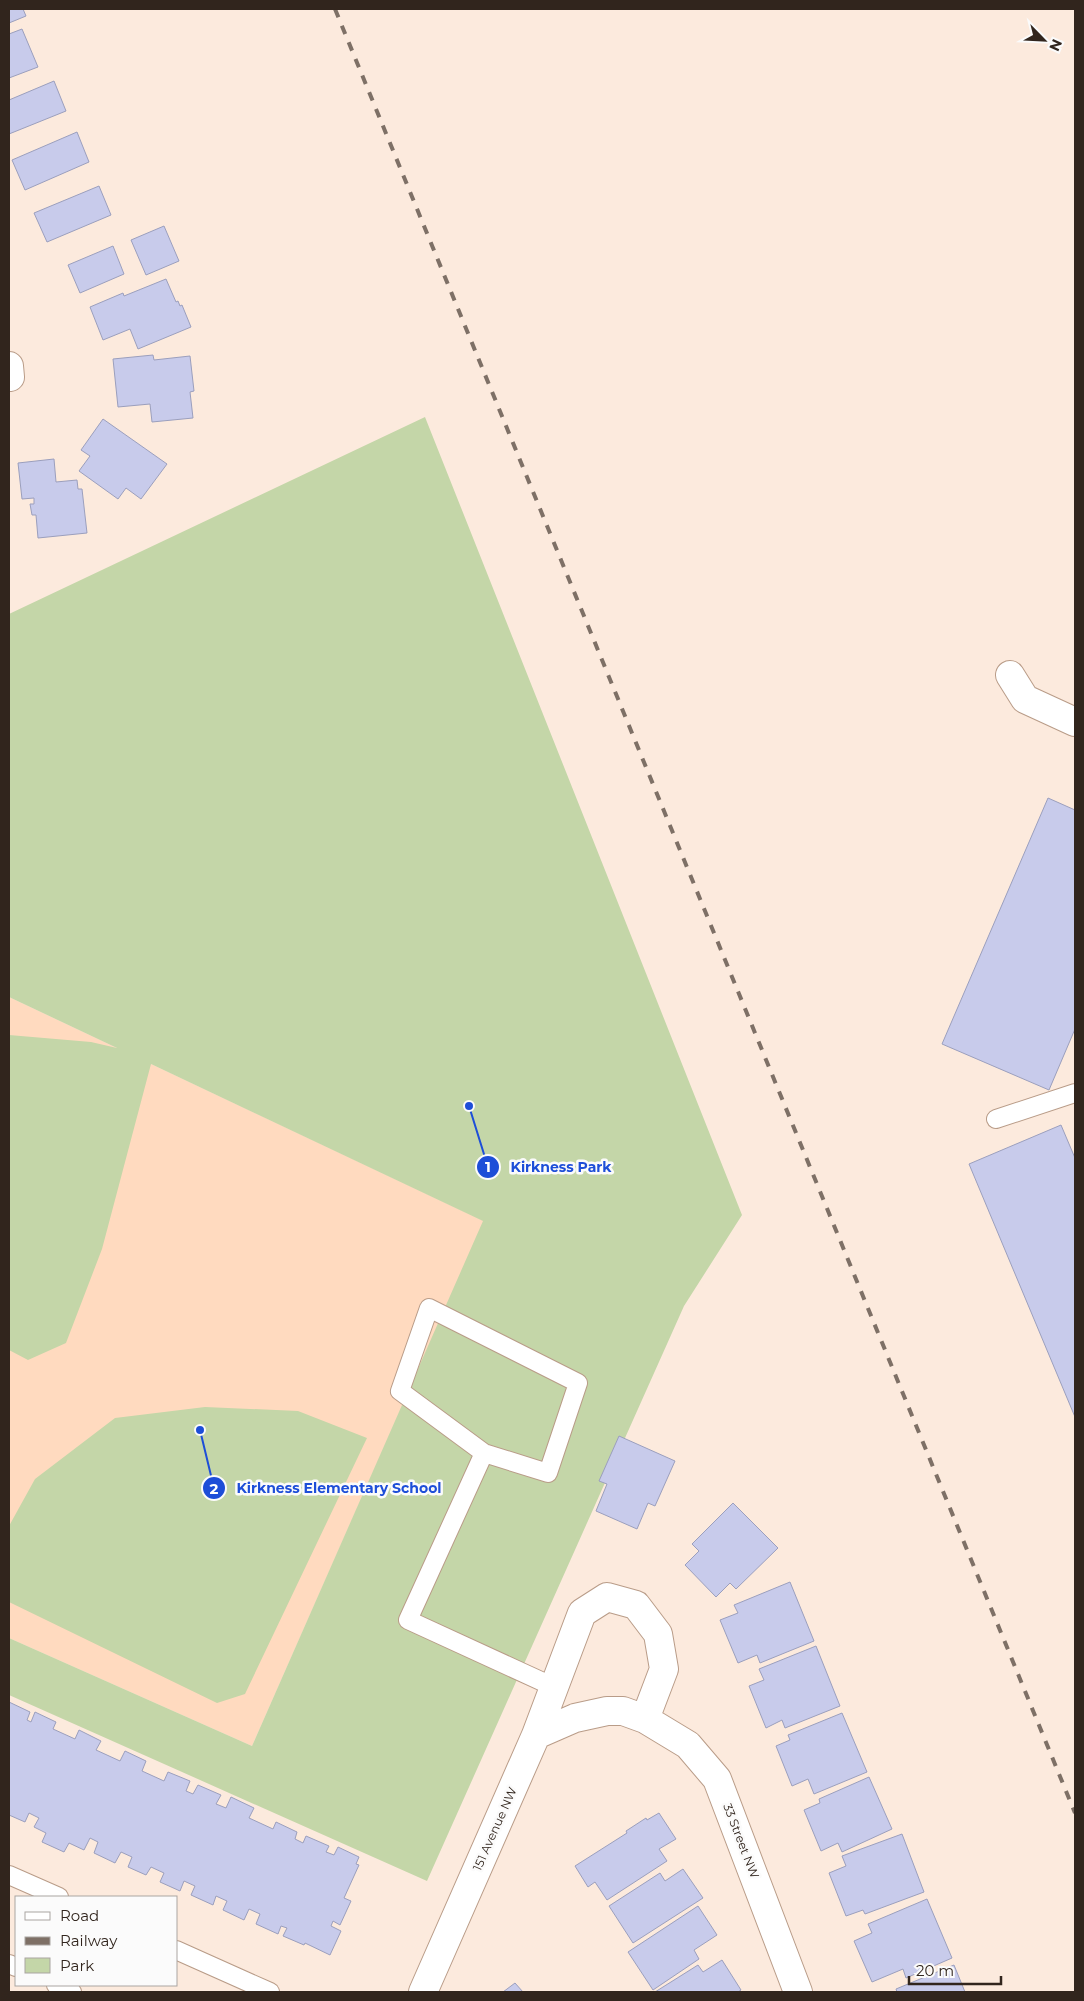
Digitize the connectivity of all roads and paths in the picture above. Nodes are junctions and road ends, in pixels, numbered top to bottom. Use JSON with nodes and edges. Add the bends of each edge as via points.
{"nodes":[{"id":1,"x":1010,"y":675,"type":"dead end"},
{"id":2,"x":1075,"y":722,"type":"edge"},
{"id":3,"x":1075,"y":1093,"type":"edge"},
{"id":4,"x":996,"y":1119,"type":"dead end"},
{"id":5,"x":484,"y":1453,"type":"junction"},
{"id":6,"x":554,"y":1686,"type":"junction"},
{"id":7,"x":645,"y":1719,"type":"junction"},
{"id":8,"x":536,"y":1735,"type":"junction"},
{"id":9,"x":9,"y":1875,"type":"edge"},
{"id":10,"x":57,"y":1896,"type":"edge"},
{"id":11,"x":178,"y":1951,"type":"edge"},
{"id":12,"x":58,"y":1986,"type":"edge"},
{"id":13,"x":72,"y":1992,"type":"edge"},
{"id":14,"x":270,"y":1992,"type":"edge"},
{"id":15,"x":424,"y":1992,"type":"edge"},
{"id":16,"x":798,"y":1992,"type":"edge"}],
"edges":[{"from":1,"to":2,"type":"street","via":[[1025,699]]},
{"from":3,"to":4,"type":"lane"},
{"from":5,"to":5,"type":"lane","via":[[548,1473],[578,1383],[430,1308],[400,1391]]},
{"from":5,"to":6,"type":"lane","via":[[408,1620]]},
{"from":6,"to":7,"type":"street","via":[[582,1613],[607,1597],[636,1605],[658,1634],[664,1669]]},
{"from":6,"to":8,"type":"street"},
{"from":7,"to":8,"type":"street","name":"33 Street NW","via":[[622,1711],[607,1711],[575,1718]]},
{"from":7,"to":16,"type":"street","name":"33 Street NW","via":[[688,1745],[717,1779]]},
{"from":8,"to":15,"type":"street","name":"151 Avenue NW"},
{"from":9,"to":10,"type":"lane"},
{"from":11,"to":14,"type":"lane"},
{"from":12,"to":13,"type":"lane"}]}
